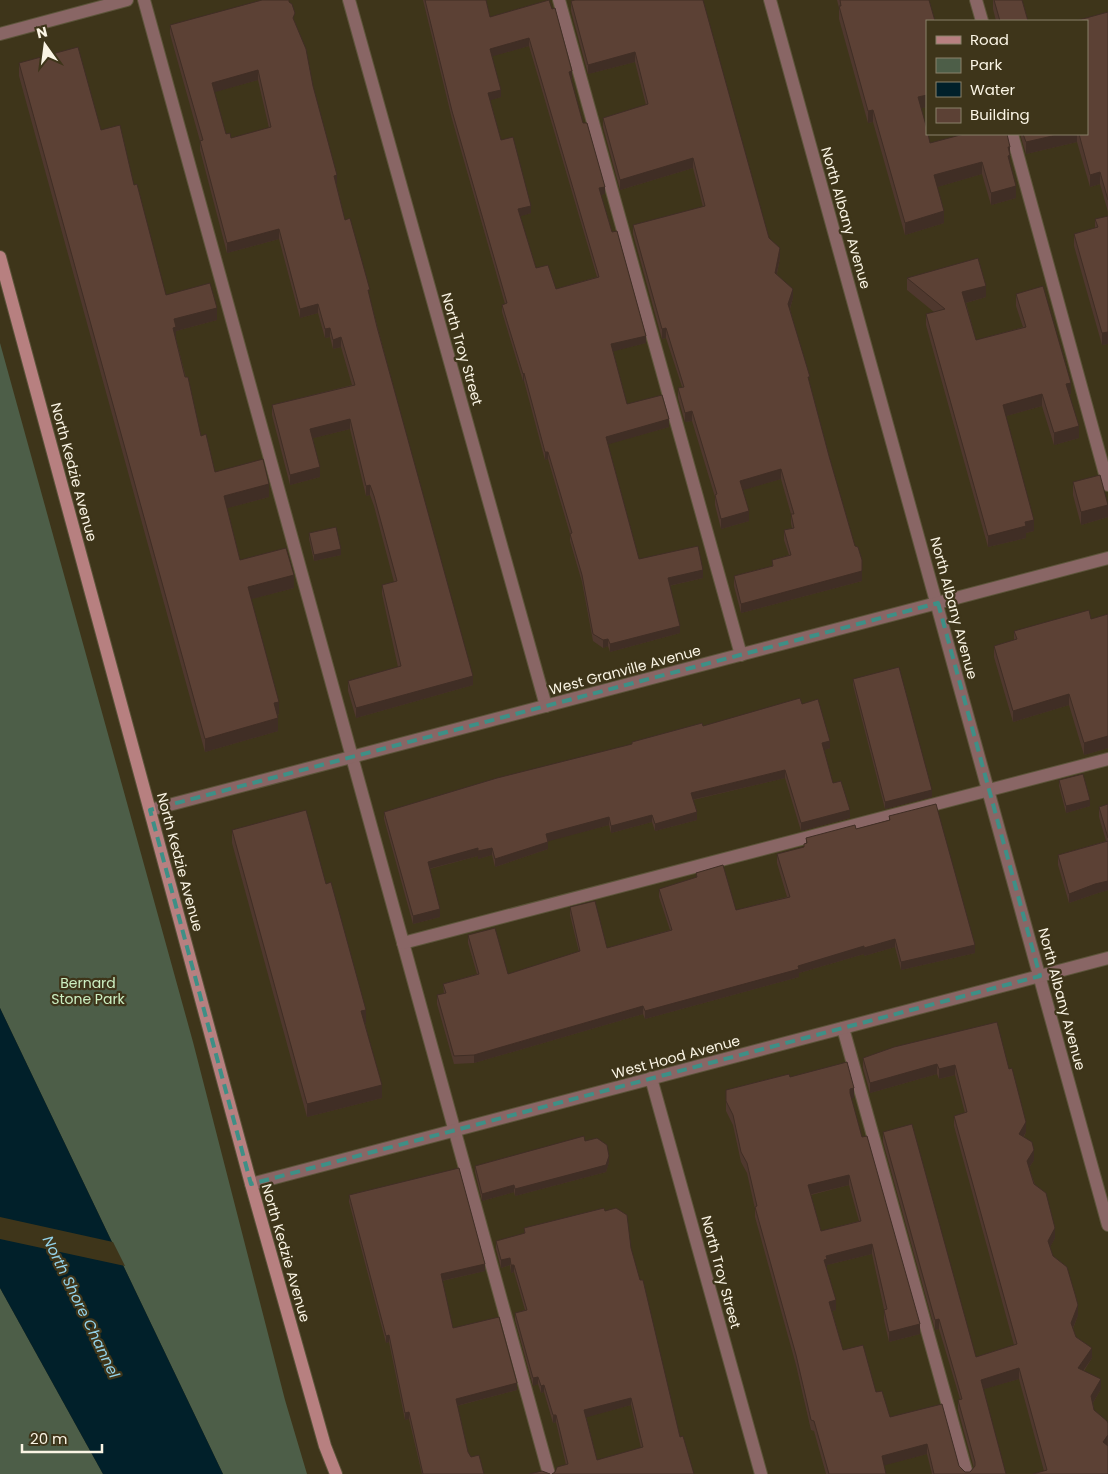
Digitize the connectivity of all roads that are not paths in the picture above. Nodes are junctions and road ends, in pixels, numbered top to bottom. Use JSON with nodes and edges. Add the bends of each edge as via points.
{"nodes":[{"id":1,"x":127,"y":0,"type":"edge"},
{"id":2,"x":144,"y":0,"type":"edge"},
{"id":3,"x":349,"y":0,"type":"edge"},
{"id":4,"x":559,"y":0,"type":"edge"},
{"id":5,"x":770,"y":0,"type":"edge"},
{"id":6,"x":976,"y":0,"type":"edge"},
{"id":7,"x":982,"y":20,"type":"edge"},
{"id":8,"x":0,"y":34,"type":"edge"},
{"id":9,"x":1012,"y":135,"type":"edge"},
{"id":10,"x":0,"y":257,"type":"edge"},
{"id":11,"x":1108,"y":486,"type":"edge"},
{"id":12,"x":1108,"y":558,"type":"edge"},
{"id":13,"x":938,"y":603,"type":"junction"},
{"id":14,"x":741,"y":655,"type":"junction"},
{"id":15,"x":546,"y":706,"type":"junction"},
{"id":16,"x":352,"y":757,"type":"junction"},
{"id":17,"x":1108,"y":759,"type":"edge"},
{"id":18,"x":989,"y":790,"type":"junction"},
{"id":19,"x":150,"y":810,"type":"junction"},
{"id":20,"x":404,"y":943,"type":"junction"},
{"id":21,"x":1108,"y":958,"type":"edge"},
{"id":22,"x":1040,"y":976,"type":"junction"},
{"id":23,"x":843,"y":1028,"type":"junction"},
{"id":24,"x":652,"y":1078,"type":"junction"},
{"id":25,"x":455,"y":1130,"type":"junction"},
{"id":26,"x":251,"y":1184,"type":"junction"},
{"id":27,"x":1108,"y":1225,"type":"edge"},
{"id":28,"x":336,"y":1474,"type":"edge"},
{"id":29,"x":549,"y":1474,"type":"edge"},
{"id":30,"x":760,"y":1474,"type":"edge"},
{"id":31,"x":967,"y":1474,"type":"edge"}],
"edges":[{"from":1,"to":8,"type":"street"},
{"from":2,"to":16,"type":"street"},
{"from":3,"to":15,"type":"street","name":"North Troy Street"},
{"from":4,"to":14,"type":"street"},
{"from":5,"to":13,"type":"street","name":"North Albany Avenue"},
{"from":6,"to":7,"type":"street"},
{"from":9,"to":11,"type":"street"},
{"from":10,"to":19,"type":"street","name":"North Kedzie Avenue"},
{"from":12,"to":13,"type":"street","name":"West Granville Avenue"},
{"from":13,"to":14,"type":"street","name":"West Granville Avenue"},
{"from":13,"to":18,"type":"street","name":"North Albany Avenue"},
{"from":14,"to":15,"type":"street","name":"West Granville Avenue"},
{"from":15,"to":16,"type":"street","name":"West Granville Avenue"},
{"from":16,"to":19,"type":"street","name":"West Granville Avenue"},
{"from":16,"to":20,"type":"street"},
{"from":17,"to":18,"type":"street"},
{"from":18,"to":20,"type":"street"},
{"from":18,"to":22,"type":"street","name":"North Albany Avenue"},
{"from":19,"to":26,"type":"street","name":"North Kedzie Avenue"},
{"from":20,"to":25,"type":"street"},
{"from":21,"to":22,"type":"street","name":"West Hood Avenue"},
{"from":22,"to":23,"type":"street","name":"West Hood Avenue"},
{"from":22,"to":27,"type":"street","name":"North Albany Avenue"},
{"from":23,"to":24,"type":"street","name":"West Hood Avenue"},
{"from":23,"to":31,"type":"street"},
{"from":24,"to":25,"type":"street","name":"West Hood Avenue"},
{"from":24,"to":30,"type":"street","name":"North Troy Street"},
{"from":25,"to":26,"type":"street","name":"West Hood Avenue"},
{"from":25,"to":29,"type":"street"},
{"from":26,"to":28,"type":"street","name":"North Kedzie Avenue","via":[[325,1446]]}]}
